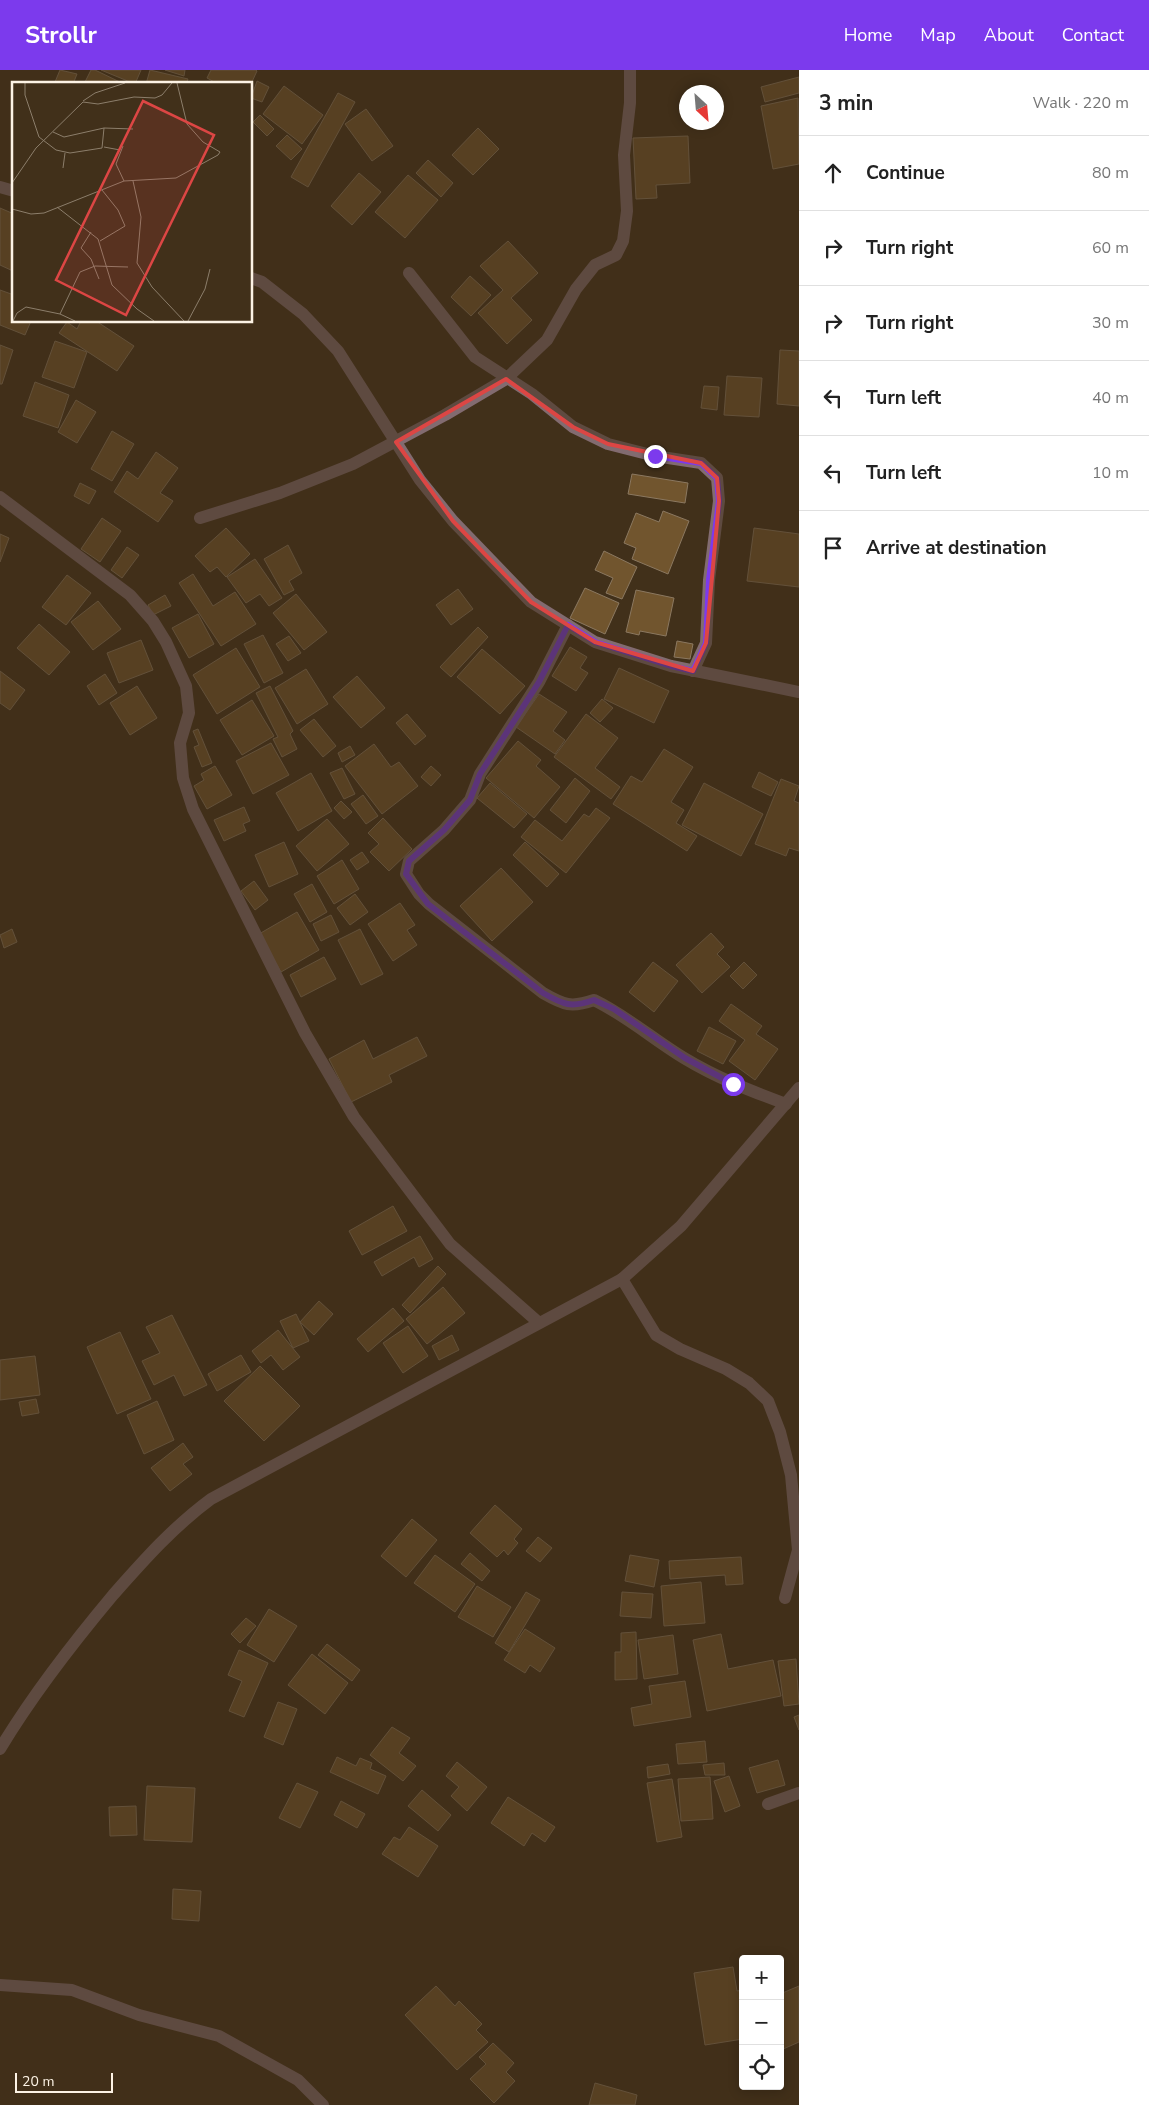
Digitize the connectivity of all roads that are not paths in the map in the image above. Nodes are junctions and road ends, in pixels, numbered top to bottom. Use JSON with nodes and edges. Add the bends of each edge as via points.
{"nodes":[{"id":1,"x":630,"y":70,"type":"edge"},
{"id":2,"x":409,"y":273,"type":"dead end"},
{"id":3,"x":252,"y":278,"type":"edge"},
{"id":4,"x":506,"y":379,"type":"junction"},
{"id":5,"x":396,"y":442,"type":"junction"},
{"id":6,"x":0,"y":497,"type":"edge"},
{"id":7,"x":200,"y":518,"type":"dead end"},
{"id":8,"x":568,"y":625,"type":"junction"},
{"id":9,"x":693,"y":671,"type":"junction"},
{"id":10,"x":799,"y":692,"type":"edge"},
{"id":11,"x":799,"y":1088,"type":"edge"},
{"id":12,"x":786,"y":1104,"type":"junction"},
{"id":13,"x":622,"y":1279,"type":"junction"},
{"id":14,"x":538,"y":1322,"type":"junction"},
{"id":15,"x":798,"y":1550,"type":"edge"},
{"id":16,"x":785,"y":1598,"type":"dead end"},
{"id":17,"x":0,"y":1749,"type":"edge"},
{"id":18,"x":799,"y":1792,"type":"edge"},
{"id":19,"x":768,"y":1804,"type":"dead end"},
{"id":20,"x":0,"y":1985,"type":"edge"},
{"id":21,"x":323,"y":2105,"type":"edge"}],
"edges":[{"from":1,"to":4,"type":"street","via":[[624,155],[627,211],[623,241],[616,255],[595,265],[576,290],[547,340]]},
{"from":2,"to":4,"type":"street","via":[[475,357]]},
{"from":3,"to":5,"type":"street","via":[[262,282],[303,314],[338,351]]},
{"from":4,"to":5,"type":"street"},
{"from":4,"to":9,"type":"street","via":[[532,394],[573,427],[608,444],[701,463],[717,478],[719,501],[709,580],[706,643]]},
{"from":5,"to":7,"type":"street","via":[[344,468],[280,493]]},
{"from":5,"to":8,"type":"street","via":[[420,480],[453,521],[531,602]]},
{"from":6,"to":14,"type":"street","via":[[130,595],[153,621],[186,686],[189,713],[180,742],[183,778],[192,809],[305,1033],[354,1117],[450,1244]]},
{"from":8,"to":9,"type":"street","via":[[595,642]]},
{"from":8,"to":12,"type":"street","via":[[539,682],[480,774],[470,800],[444,830],[409,861],[406,874],[428,904],[543,993],[564,1004],[579,1005],[594,1000],[614,1009],[685,1058],[733,1084]]},
{"from":9,"to":10,"type":"street"},
{"from":11,"to":12,"type":"street"},
{"from":12,"to":13,"type":"street","via":[[681,1226]]},
{"from":13,"to":14,"type":"street"},
{"from":13,"to":15,"type":"street","via":[[656,1335],[680,1350],[726,1369],[749,1383],[768,1401],[791,1475]]},
{"from":14,"to":17,"type":"street","via":[[211,1499],[182,1520],[155,1546],[78,1636],[21,1714]]},
{"from":15,"to":16,"type":"street"},
{"from":18,"to":19,"type":"street"},
{"from":20,"to":21,"type":"street","via":[[72,1990],[139,2015],[219,2036],[298,2080]]}]}
